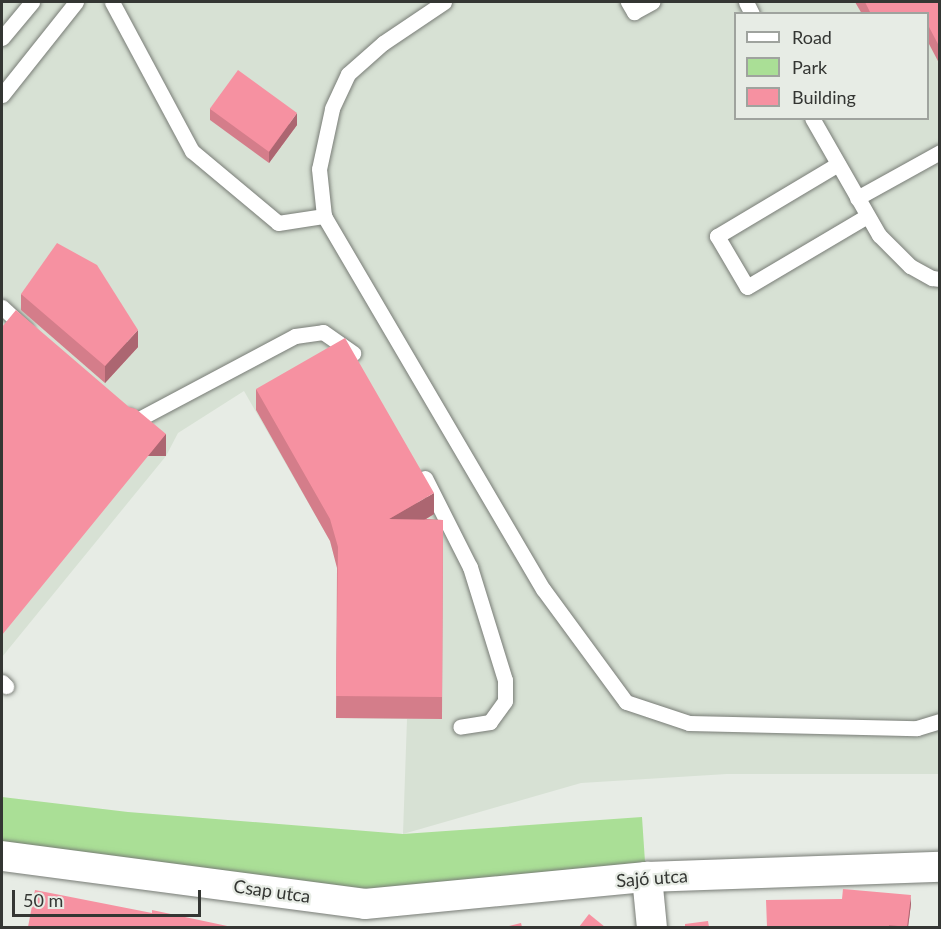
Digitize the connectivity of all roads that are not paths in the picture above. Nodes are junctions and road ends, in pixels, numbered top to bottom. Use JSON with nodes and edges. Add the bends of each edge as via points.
{"nodes":[{"id":1,"x":32,"y":2,"type":"edge"},
{"id":2,"x":76,"y":2,"type":"edge"},
{"id":3,"x":112,"y":2,"type":"edge"},
{"id":4,"x":444,"y":2,"type":"edge"},
{"id":5,"x":628,"y":2,"type":"edge"},
{"id":6,"x":652,"y":2,"type":"edge"},
{"id":7,"x":2,"y":39,"type":"edge"},
{"id":8,"x":2,"y":96,"type":"edge"},
{"id":9,"x":813,"y":120,"type":"edge"},
{"id":10,"x":939,"y":152,"type":"edge"},
{"id":11,"x":837,"y":164,"type":"junction"},
{"id":12,"x":857,"y":198,"type":"junction"},
{"id":13,"x":324,"y":216,"type":"junction"},
{"id":14,"x":867,"y":216,"type":"junction"},
{"id":15,"x":939,"y":279,"type":"edge"},
{"id":16,"x":2,"y":307,"type":"edge"},
{"id":17,"x":40,"y":341,"type":"edge"},
{"id":18,"x":363,"y":369,"type":"edge"},
{"id":19,"x":118,"y":407,"type":"edge"},
{"id":20,"x":420,"y":469,"type":"edge"},
{"id":21,"x":939,"y":721,"type":"edge"},
{"id":22,"x":460,"y":727,"type":"dead end"},
{"id":23,"x":2,"y":856,"type":"edge"},
{"id":24,"x":939,"y":867,"type":"edge"},
{"id":25,"x":647,"y":877,"type":"junction"},
{"id":26,"x":368,"y":916,"type":"edge"},
{"id":27,"x":652,"y":927,"type":"edge"}],
"edges":[{"from":1,"to":7,"type":"lane"},
{"from":2,"to":8,"type":"lane"},
{"from":3,"to":13,"type":"lane","via":[[192,151],[278,223]]},
{"from":4,"to":13,"type":"lane","via":[[383,43],[348,74],[332,109],[319,169]]},
{"from":5,"to":6,"type":"lane","via":[[634,12]]},
{"from":9,"to":11,"type":"lane"},
{"from":10,"to":12,"type":"lane"},
{"from":11,"to":12,"type":"lane"},
{"from":11,"to":14,"type":"lane","via":[[717,236],[747,287]]},
{"from":12,"to":14,"type":"lane"},
{"from":13,"to":21,"type":"lane","via":[[543,589],[626,702],[689,723],[917,728]]},
{"from":14,"to":15,"type":"lane","via":[[879,235],[910,267]]},
{"from":16,"to":17,"type":"lane"},
{"from":18,"to":19,"type":"lane","via":[[351,350],[323,332],[295,336],[135,421]]},
{"from":20,"to":22,"type":"lane","via":[[470,567],[505,680],[505,701],[490,722]]},
{"from":23,"to":26,"type":"street","name":"Csap utca"},
{"from":24,"to":25,"type":"street","name":"Sajó utca"},
{"from":25,"to":26,"type":"street","name":"Sajó utca"},
{"from":25,"to":27,"type":"street"}]}
